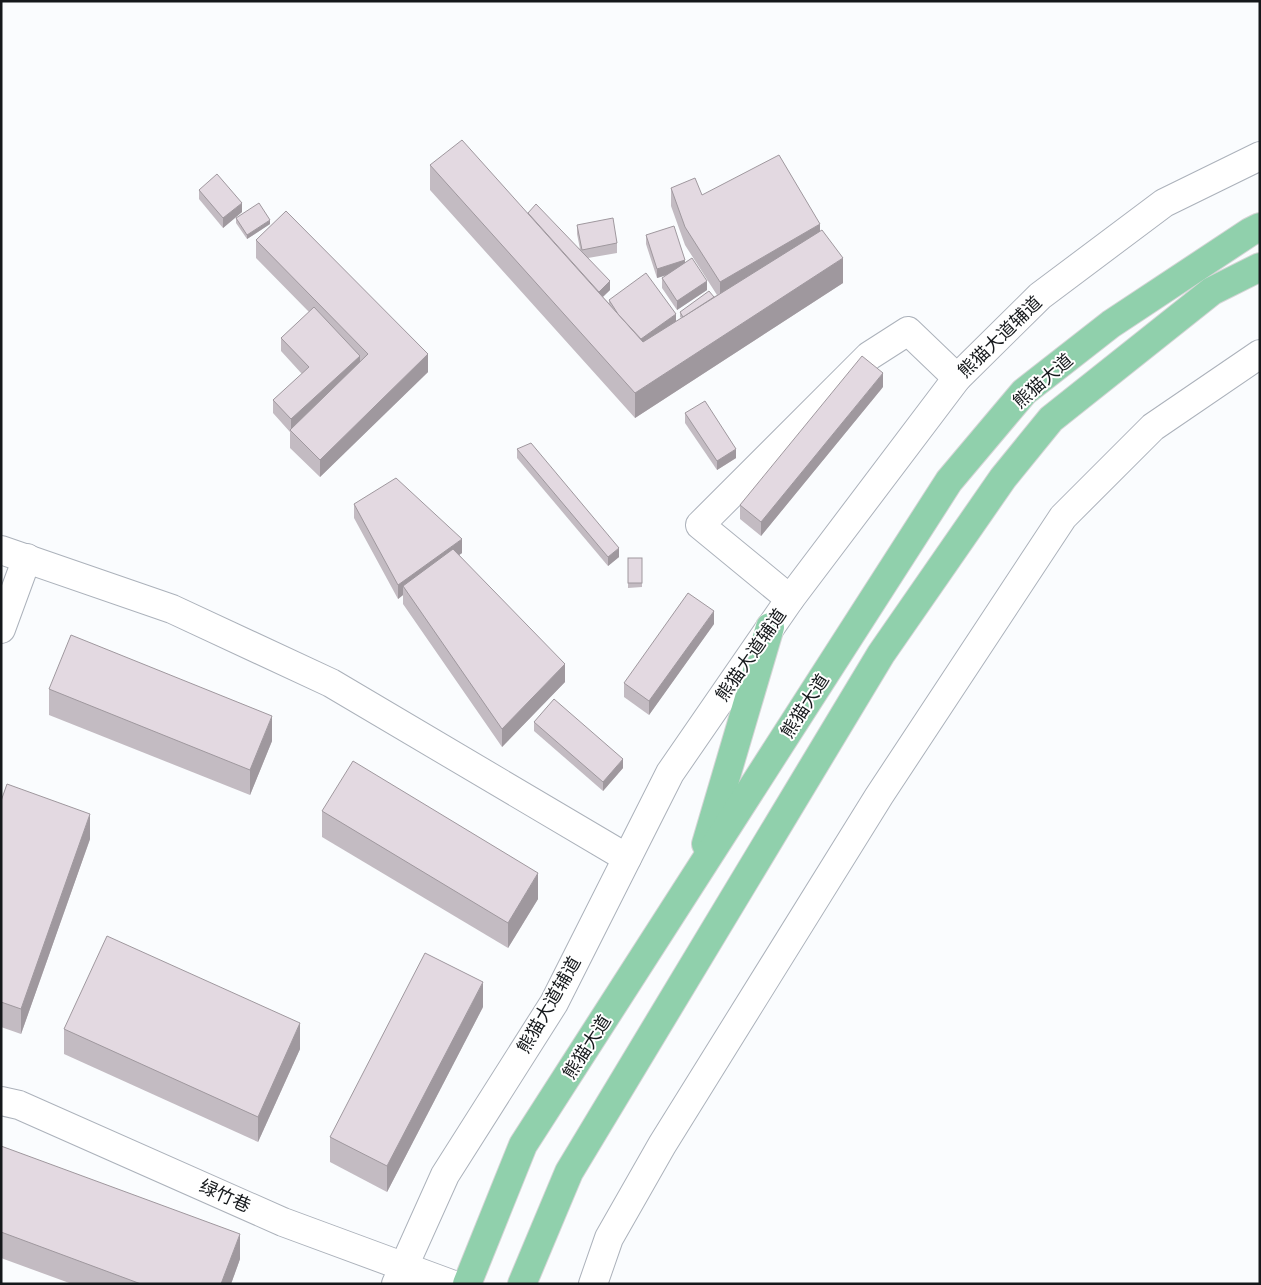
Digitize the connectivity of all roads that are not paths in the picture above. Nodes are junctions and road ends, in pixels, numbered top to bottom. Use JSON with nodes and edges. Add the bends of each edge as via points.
{"nodes":[{"id":1,"x":1260,"y":156,"type":"edge"},
{"id":2,"x":1260,"y":227,"type":"edge"},
{"id":3,"x":1260,"y":267,"type":"edge"},
{"id":4,"x":1260,"y":354,"type":"edge"},
{"id":5,"x":957,"y":378,"type":"junction"},
{"id":6,"x":1,"y":550,"type":"edge"},
{"id":7,"x":27,"y":558,"type":"junction"},
{"id":8,"x":790,"y":598,"type":"junction"},
{"id":9,"x":770,"y":627,"type":"junction"},
{"id":10,"x":1,"y":629,"type":"edge"},
{"id":11,"x":627,"y":858,"type":"junction"},
{"id":12,"x":696,"y":876,"type":"junction"},
{"id":13,"x":1,"y":1101,"type":"edge"},
{"id":14,"x":400,"y":1275,"type":"edge"},
{"id":15,"x":451,"y":1284,"type":"edge"},
{"id":16,"x":467,"y":1284,"type":"edge"},
{"id":17,"x":522,"y":1284,"type":"edge"},
{"id":18,"x":593,"y":1284,"type":"edge"}],
"edges":[{"from":1,"to":5,"type":"street","name":"熊猫大道辅道","via":[[1164,203],[1040,296]]},
{"from":2,"to":12,"type":"main road","name":"熊猫大道","via":[[1111,324],[1024,392],[949,481]]},
{"from":3,"to":17,"type":"main road","name":"熊猫大道","via":[[1212,292],[1051,419],[1004,478],[881,654],[579,1155]]},
{"from":4,"to":18,"type":"street","via":[[1153,427],[1063,517],[879,796],[662,1145],[609,1238]]},
{"from":5,"to":8,"type":"street","name":"熊猫大道辅道"},
{"from":5,"to":8,"type":"street","via":[[908,331],[869,356],[700,525]]},
{"from":6,"to":7,"type":"street"},
{"from":7,"to":10,"type":"street"},
{"from":7,"to":11,"type":"street","via":[[172,609],[332,683]]},
{"from":8,"to":9,"type":"street","name":"熊猫大道辅道"},
{"from":9,"to":11,"type":"street","name":"熊猫大道辅道","via":[[670,773]]},
{"from":9,"to":12,"type":"main road"},
{"from":11,"to":14,"type":"street","name":"熊猫大道辅道","via":[[554,1003],[445,1175]]},
{"from":12,"to":16,"type":"main road","name":"熊猫大道","via":[[524,1145]]},
{"from":13,"to":14,"type":"street","name":"绿竹巷","via":[[19,1105]]},
{"from":14,"to":15,"type":"street","name":"绿竹巷"}]}
